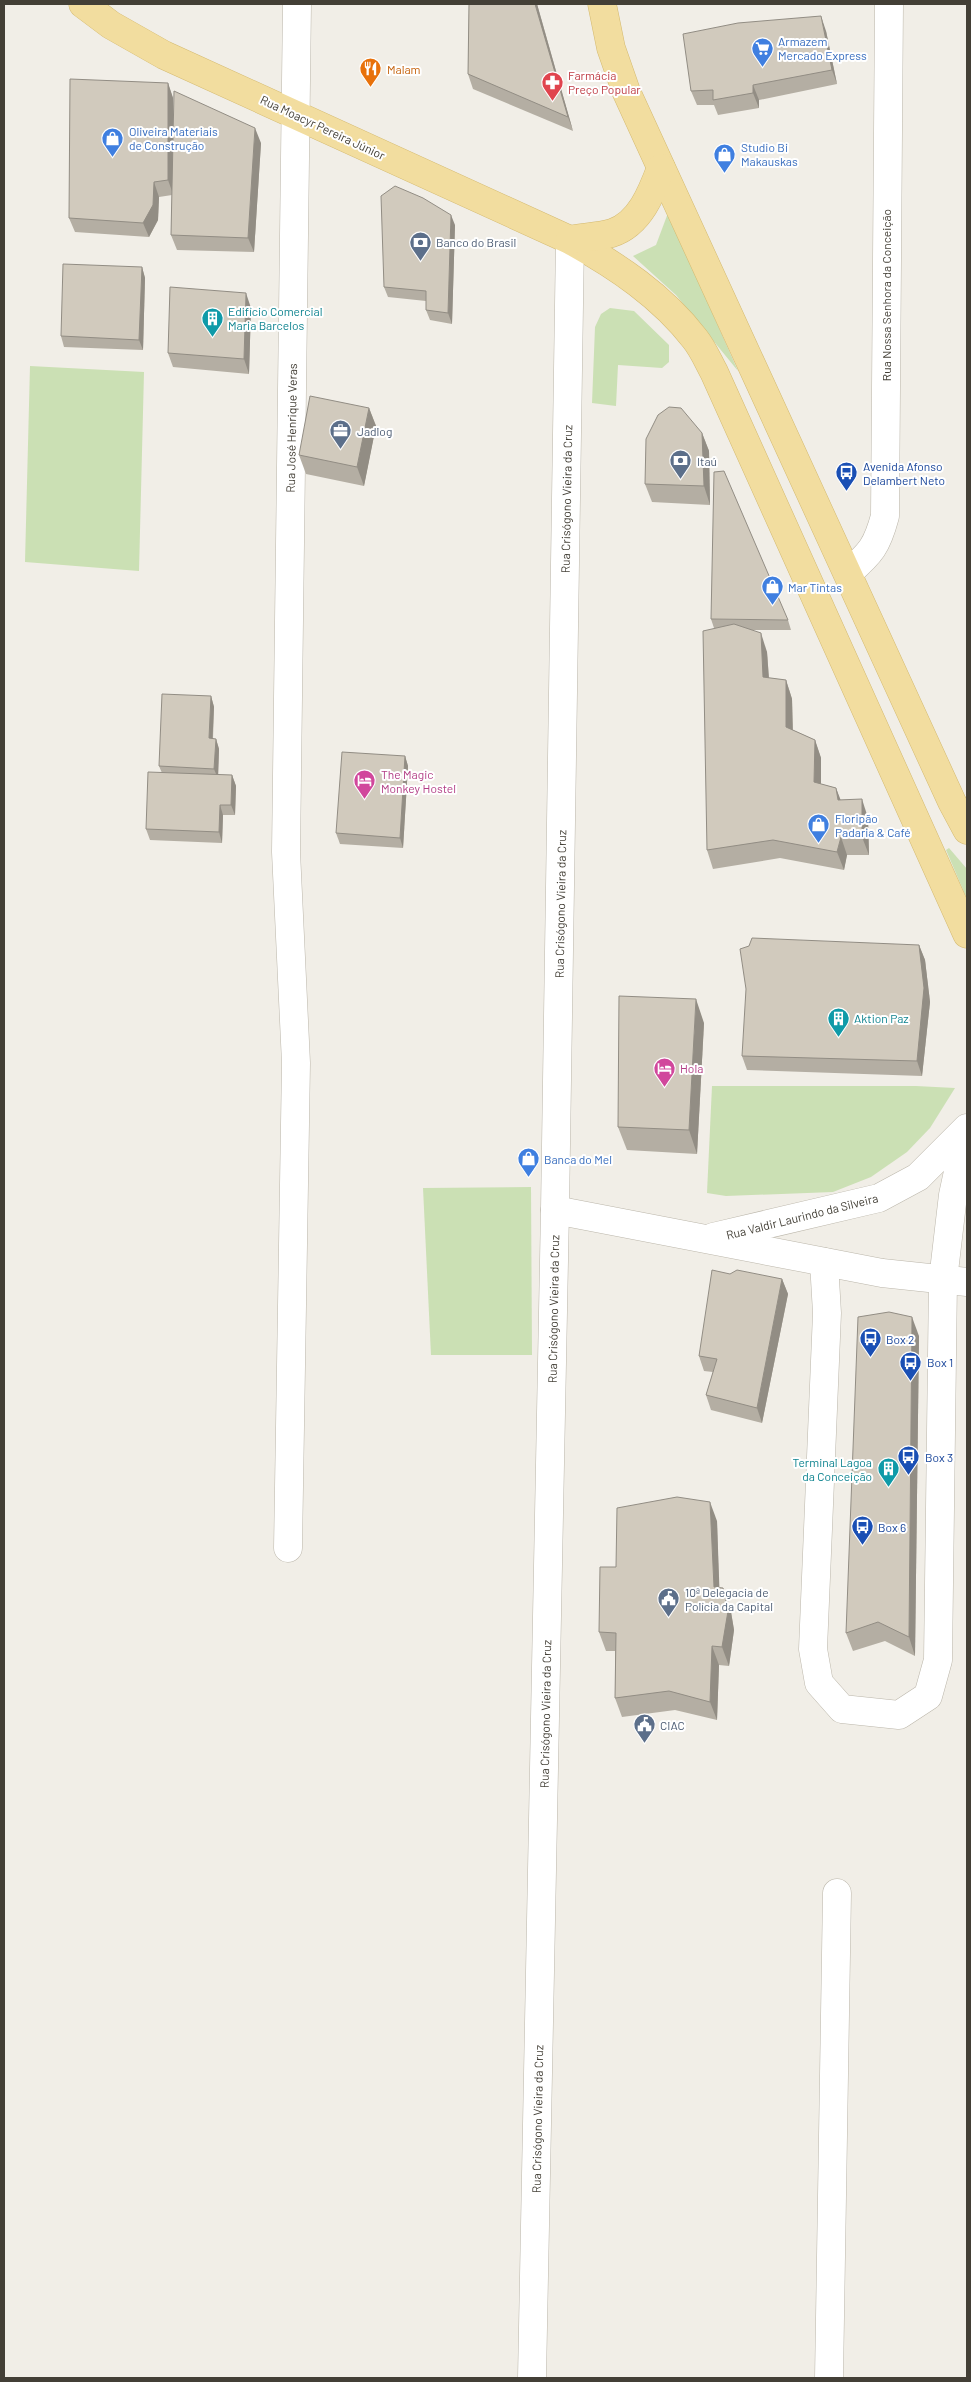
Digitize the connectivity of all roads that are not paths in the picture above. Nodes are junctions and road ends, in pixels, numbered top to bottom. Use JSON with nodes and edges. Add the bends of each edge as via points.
{"nodes":[{"id":1,"x":297,"y":4,"type":"edge"},
{"id":2,"x":602,"y":4,"type":"edge"},
{"id":3,"x":889,"y":4,"type":"edge"},
{"id":4,"x":83,"y":5,"type":"edge"},
{"id":5,"x":295,"y":115,"type":"junction"},
{"id":6,"x":661,"y":168,"type":"junction"},
{"id":7,"x":570,"y":240,"type":"junction"},
{"id":8,"x":848,"y":573,"type":"junction"},
{"id":9,"x":967,"y":830,"type":"edge"},
{"id":10,"x":967,"y":934,"type":"edge"},
{"id":11,"x":967,"y":1129,"type":"edge"},
{"id":12,"x":555,"y":1210,"type":"junction"},
{"id":13,"x":702,"y":1240,"type":"junction"},
{"id":14,"x":824,"y":1262,"type":"junction"},
{"id":15,"x":955,"y":1281,"type":"edge"},
{"id":16,"x":288,"y":1548,"type":"dead end"},
{"id":17,"x":837,"y":1893,"type":"dead end"},
{"id":18,"x":532,"y":2378,"type":"edge"},
{"id":19,"x":829,"y":2378,"type":"edge"}],
"edges":[{"from":1,"to":5,"type":"street","name":"Rua José Henrique Veras"},
{"from":2,"to":6,"type":"main road","via":[[611,48],[626,91]]},
{"from":3,"to":8,"type":"street","name":"Rua Nossa Senhora da Conceição","via":[[884,516],[870,554]]},
{"from":4,"to":5,"type":"main road","name":"Rua Moacyr Pereira Júnior","via":[[136,40]]},
{"from":5,"to":7,"type":"main road","name":"Rua Moacyr Pereira Júnior"},
{"from":5,"to":16,"type":"street","name":"Rua José Henrique Veras","via":[[286,852],[296,1063]]},
{"from":6,"to":7,"type":"main road","via":[[650,197],[633,220],[613,233]]},
{"from":6,"to":8,"type":"main road"},
{"from":7,"to":10,"type":"main road","via":[[630,277],[670,311],[696,340],[710,364]]},
{"from":7,"to":12,"type":"street","name":"Rua Crisógono Vieira da Cruz"},
{"from":8,"to":9,"type":"main road"},
{"from":11,"to":13,"type":"street","name":"Rua Valdir Laurindo da Silveira","via":[[918,1177],[879,1198]]},
{"from":11,"to":15,"type":"street","via":[[953,1195]]},
{"from":12,"to":13,"type":"street","name":"Rua Valdir Laurindo da Silveira"},
{"from":12,"to":18,"type":"street","name":"Rua Crisógono Vieira da Cruz"},
{"from":13,"to":14,"type":"street","name":"Rua Valdir Laurindo da Silveira"},
{"from":14,"to":15,"type":"street","name":"Rua Valdir Laurindo da Silveira"},
{"from":14,"to":15,"type":"street","via":[[827,1313],[813,1649],[819,1683],[842,1709],[899,1715],[928,1696],[938,1660]]},
{"from":17,"to":19,"type":"street"}]}
